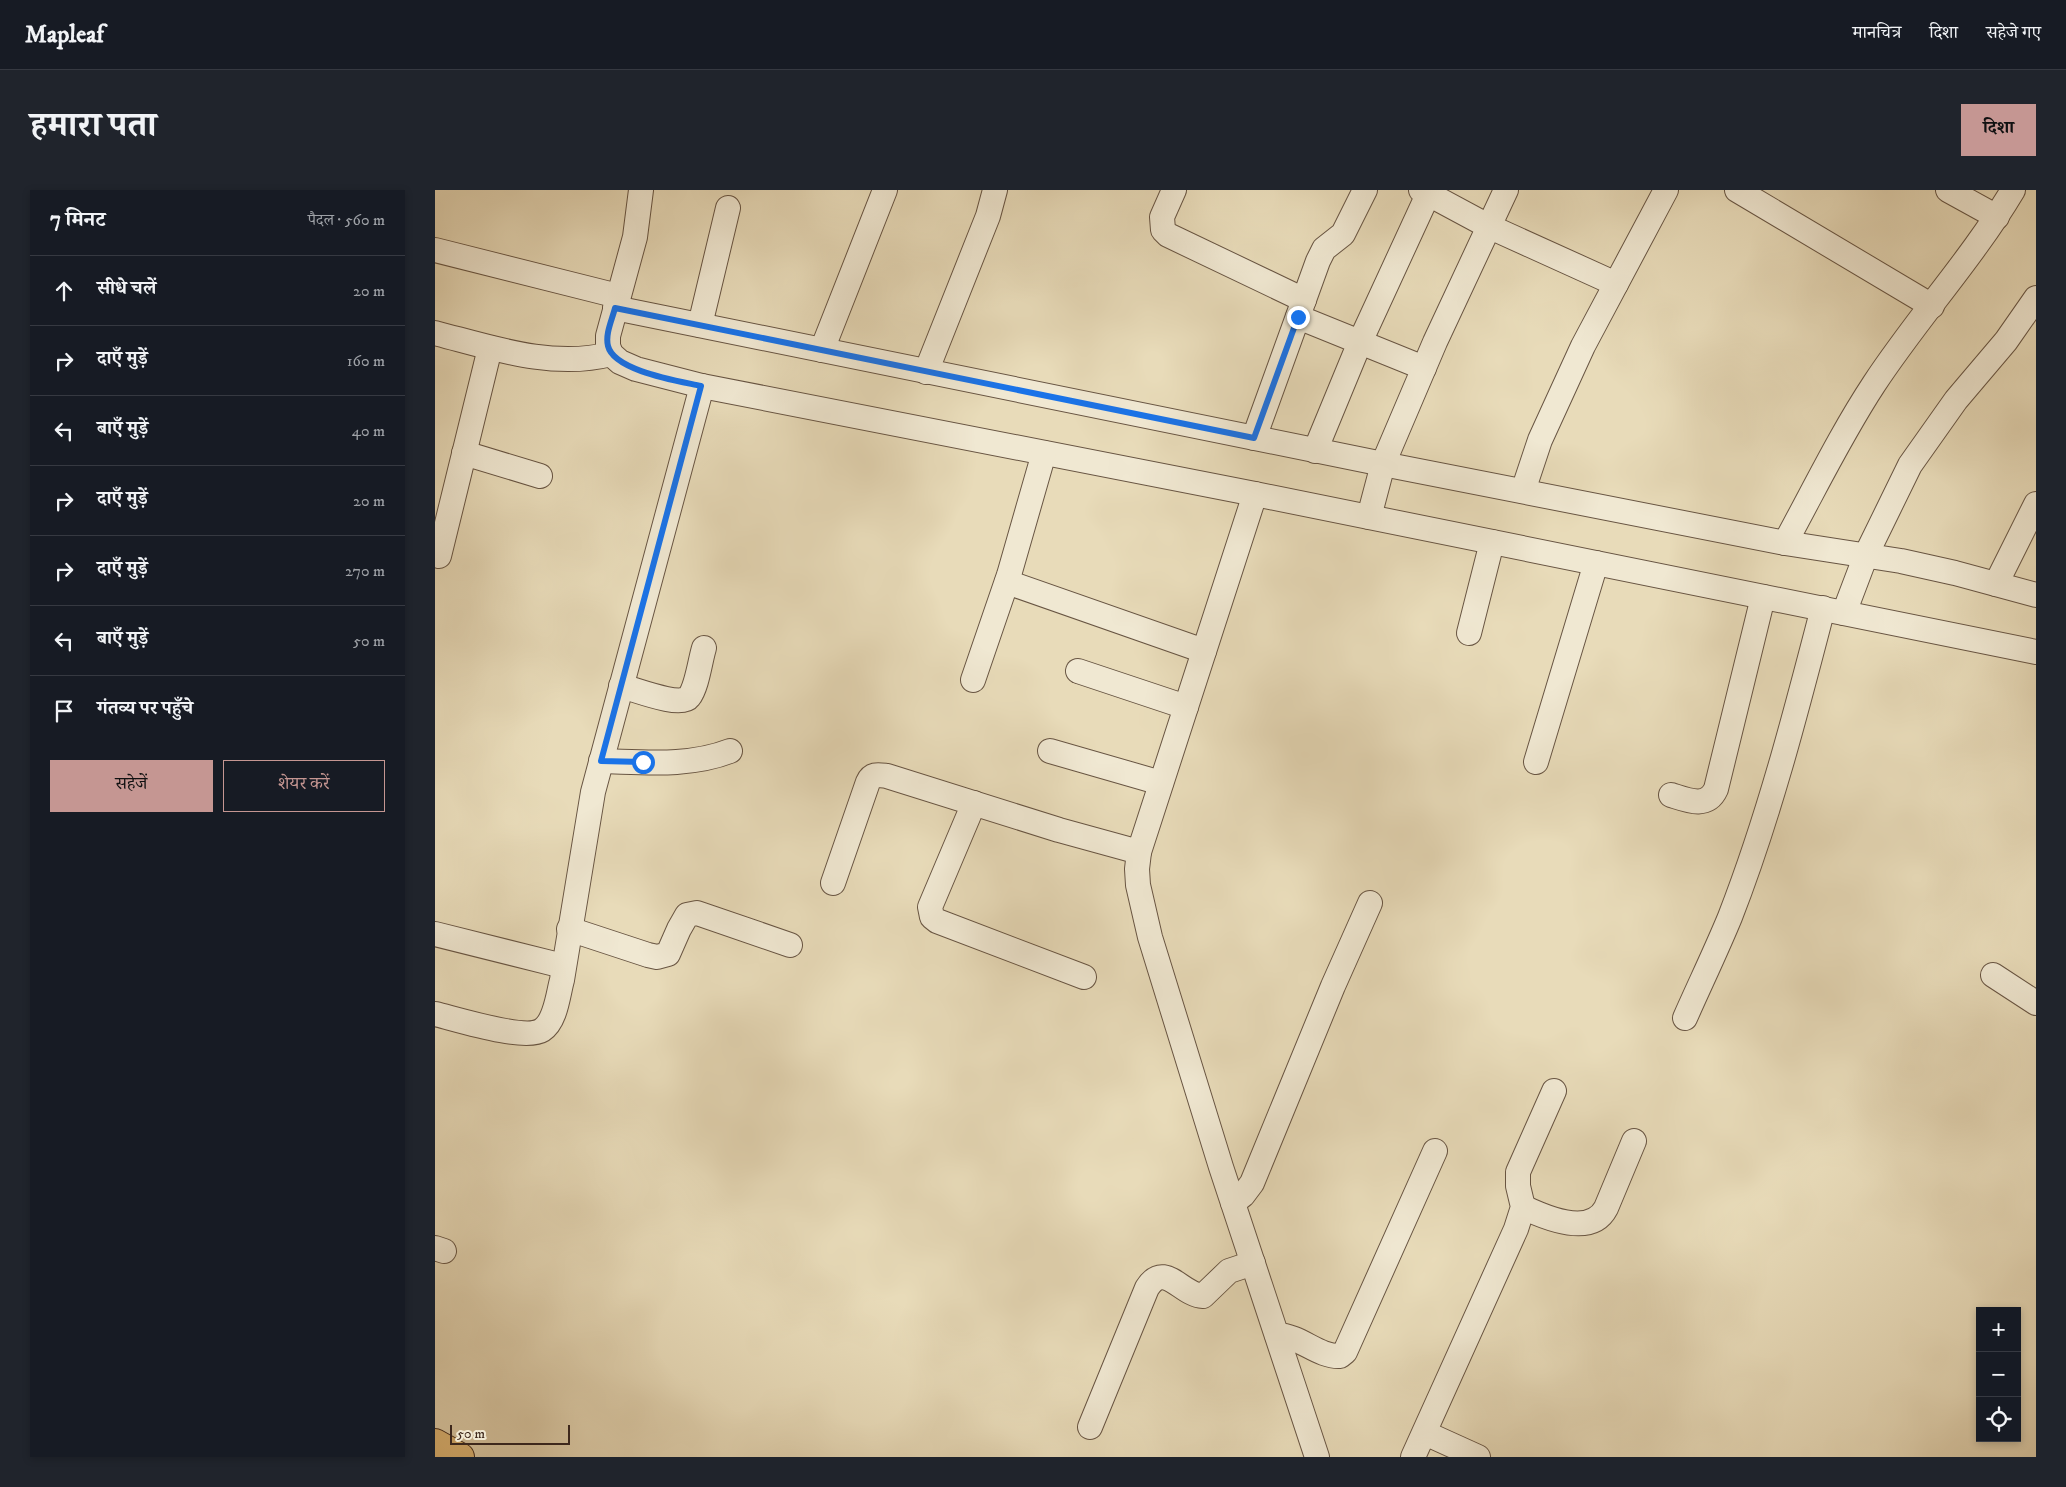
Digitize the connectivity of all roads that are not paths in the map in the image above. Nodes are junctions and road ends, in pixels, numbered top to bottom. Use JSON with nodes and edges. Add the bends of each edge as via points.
{"nodes":[{"id":1,"x":641,"y":190,"type":"edge"},
{"id":2,"x":885,"y":190,"type":"edge"},
{"id":3,"x":995,"y":190,"type":"edge"},
{"id":4,"x":1174,"y":190,"type":"edge"},
{"id":5,"x":1365,"y":190,"type":"edge"},
{"id":6,"x":1506,"y":190,"type":"edge"},
{"id":7,"x":1666,"y":190,"type":"edge"},
{"id":8,"x":1737,"y":190,"type":"edge"},
{"id":9,"x":1948,"y":190,"type":"edge"},
{"id":10,"x":2013,"y":190,"type":"edge"},
{"id":11,"x":1427,"y":191,"type":"edge"},
{"id":12,"x":728,"y":208,"type":"dead end"},
{"id":13,"x":1997,"y":217,"type":"junction"},
{"id":14,"x":1488,"y":226,"type":"junction"},
{"id":15,"x":435,"y":250,"type":"edge"},
{"id":16,"x":1616,"y":284,"type":"junction"},
{"id":17,"x":2036,"y":298,"type":"edge"},
{"id":18,"x":617,"y":302,"type":"junction"},
{"id":19,"x":1932,"y":306,"type":"junction"},
{"id":20,"x":1301,"y":308,"type":"junction"},
{"id":21,"x":700,"y":325,"type":"junction"},
{"id":22,"x":435,"y":333,"type":"edge"},
{"id":23,"x":1360,"y":342,"type":"junction"},
{"id":24,"x":490,"y":348,"type":"junction"},
{"id":25,"x":822,"y":350,"type":"junction"},
{"id":26,"x":611,"y":354,"type":"junction"},
{"id":27,"x":1424,"y":368,"type":"junction"},
{"id":28,"x":926,"y":372,"type":"junction"},
{"id":29,"x":701,"y":386,"type":"junction"},
{"id":30,"x":1254,"y":438,"type":"junction"},
{"id":31,"x":1315,"y":451,"type":"junction"},
{"id":32,"x":464,"y":453,"type":"junction"},
{"id":33,"x":1044,"y":453,"type":"junction"},
{"id":34,"x":1381,"y":470,"type":"junction"},
{"id":35,"x":540,"y":476,"type":"dead end"},
{"id":36,"x":1523,"y":491,"type":"junction"},
{"id":37,"x":1255,"y":494,"type":"junction"},
{"id":38,"x":2036,"y":504,"type":"edge"},
{"id":39,"x":1371,"y":510,"type":"junction"},
{"id":40,"x":1492,"y":542,"type":"junction"},
{"id":41,"x":1785,"y":542,"type":"junction"},
{"id":42,"x":439,"y":556,"type":"dead end"},
{"id":43,"x":1596,"y":563,"type":"junction"},
{"id":44,"x":1863,"y":563,"type":"junction"},
{"id":45,"x":1007,"y":582,"type":"junction"},
{"id":46,"x":1996,"y":584,"type":"junction"},
{"id":47,"x":2036,"y":595,"type":"edge"},
{"id":48,"x":1763,"y":596,"type":"junction"},
{"id":49,"x":1839,"y":606,"type":"junction"},
{"id":50,"x":1469,"y":633,"type":"dead end"},
{"id":51,"x":704,"y":648,"type":"dead end"},
{"id":52,"x":1204,"y":651,"type":"junction"},
{"id":53,"x":2036,"y":652,"type":"edge"},
{"id":54,"x":1078,"y":672,"type":"dead end"},
{"id":55,"x":973,"y":680,"type":"dead end"},
{"id":56,"x":621,"y":686,"type":"junction"},
{"id":57,"x":1186,"y":707,"type":"junction"},
{"id":58,"x":730,"y":751,"type":"dead end"},
{"id":59,"x":1050,"y":752,"type":"dead end"},
{"id":60,"x":601,"y":761,"type":"junction"},
{"id":61,"x":1536,"y":762,"type":"dead end"},
{"id":62,"x":1161,"y":782,"type":"junction"},
{"id":63,"x":1671,"y":795,"type":"dead end"},
{"id":64,"x":974,"y":803,"type":"junction"},
{"id":65,"x":1139,"y":852,"type":"junction"},
{"id":66,"x":833,"y":883,"type":"dead end"},
{"id":67,"x":1370,"y":903,"type":"dead end"},
{"id":68,"x":569,"y":929,"type":"junction"},
{"id":69,"x":435,"y":934,"type":"edge"},
{"id":70,"x":790,"y":946,"type":"dead end"},
{"id":71,"x":563,"y":966,"type":"junction"},
{"id":72,"x":1993,"y":975,"type":"dead end"},
{"id":73,"x":1084,"y":977,"type":"dead end"},
{"id":74,"x":2036,"y":1003,"type":"edge"},
{"id":75,"x":435,"y":1014,"type":"edge"},
{"id":76,"x":1685,"y":1018,"type":"dead end"},
{"id":77,"x":1554,"y":1091,"type":"dead end"},
{"id":78,"x":1634,"y":1141,"type":"dead end"},
{"id":79,"x":1435,"y":1151,"type":"dead end"},
{"id":80,"x":1233,"y":1203,"type":"junction"},
{"id":81,"x":1523,"y":1207,"type":"junction"},
{"id":82,"x":1253,"y":1263,"type":"junction"},
{"id":83,"x":1277,"y":1335,"type":"junction"},
{"id":84,"x":1090,"y":1427,"type":"dead end"},
{"id":85,"x":1425,"y":1433,"type":"junction"},
{"id":86,"x":435,"y":1443,"type":"edge"},
{"id":87,"x":460,"y":1457,"type":"edge"},
{"id":88,"x":1317,"y":1457,"type":"edge"},
{"id":89,"x":1413,"y":1457,"type":"edge"},
{"id":90,"x":1478,"y":1457,"type":"edge"}],
"edges":[{"from":1,"to":18,"type":"street","via":[[635,237]]},
{"from":2,"to":25,"type":"street"},
{"from":3,"to":28,"type":"street"},
{"from":4,"to":20,"type":"street","via":[[1162,217],[1163,230],[1168,235]]},
{"from":5,"to":20,"type":"street","via":[[1343,234],[1323,249]]},
{"from":6,"to":14,"type":"street"},
{"from":7,"to":16,"type":"street"},
{"from":8,"to":19,"type":"street"},
{"from":9,"to":13,"type":"street"},
{"from":10,"to":13,"type":"street"},
{"from":11,"to":14,"type":"street"},
{"from":11,"to":23,"type":"street"},
{"from":12,"to":21,"type":"street"},
{"from":13,"to":19,"type":"street"},
{"from":14,"to":16,"type":"street"},
{"from":14,"to":27,"type":"street"},
{"from":15,"to":18,"type":"street"},
{"from":16,"to":36,"type":"street","via":[[1543,432]]},
{"from":17,"to":44,"type":"street","via":[[1910,465]]},
{"from":18,"to":21,"type":"street"},
{"from":18,"to":26,"type":"street","via":[[607,336]]},
{"from":19,"to":41,"type":"street","via":[[1873,385]]},
{"from":20,"to":23,"type":"street"},
{"from":20,"to":30,"type":"street"},
{"from":21,"to":25,"type":"street"},
{"from":22,"to":24,"type":"street"},
{"from":23,"to":27,"type":"street"},
{"from":23,"to":31,"type":"street"},
{"from":24,"to":26,"type":"street","via":[[560,360]]},
{"from":24,"to":32,"type":"street"},
{"from":25,"to":28,"type":"street"},
{"from":26,"to":29,"type":"street","via":[[636,369]]},
{"from":27,"to":34,"type":"street"},
{"from":28,"to":30,"type":"street"},
{"from":29,"to":33,"type":"street"},
{"from":29,"to":56,"type":"street"},
{"from":30,"to":31,"type":"street"},
{"from":31,"to":34,"type":"street"},
{"from":32,"to":35,"type":"street"},
{"from":32,"to":42,"type":"street"},
{"from":33,"to":37,"type":"street"},
{"from":33,"to":45,"type":"street"},
{"from":34,"to":36,"type":"street"},
{"from":34,"to":39,"type":"street"},
{"from":36,"to":41,"type":"street"},
{"from":37,"to":39,"type":"street"},
{"from":37,"to":52,"type":"street"},
{"from":38,"to":46,"type":"street"},
{"from":39,"to":40,"type":"street"},
{"from":40,"to":43,"type":"street"},
{"from":40,"to":50,"type":"street"},
{"from":41,"to":44,"type":"street"},
{"from":43,"to":48,"type":"street"},
{"from":43,"to":61,"type":"street"},
{"from":44,"to":46,"type":"street","via":[[1955,573]]},
{"from":44,"to":49,"type":"street"},
{"from":45,"to":52,"type":"street"},
{"from":45,"to":55,"type":"street"},
{"from":46,"to":47,"type":"street"},
{"from":48,"to":49,"type":"street"},
{"from":48,"to":63,"type":"street","via":[[1713,796],[1707,800],[1691,801]]},
{"from":49,"to":53,"type":"street"},
{"from":49,"to":76,"type":"street","via":[[1793,721],[1729,918]]},
{"from":51,"to":56,"type":"street","via":[[693,691],[683,702]]},
{"from":52,"to":57,"type":"street"},
{"from":54,"to":57,"type":"street"},
{"from":56,"to":60,"type":"street"},
{"from":57,"to":62,"type":"street"},
{"from":58,"to":60,"type":"street","via":[[689,762]]},
{"from":59,"to":62,"type":"street"},
{"from":60,"to":68,"type":"street"},
{"from":62,"to":65,"type":"street"},
{"from":64,"to":65,"type":"street"},
{"from":64,"to":66,"type":"street","via":[[887,776],[872,776]]},
{"from":64,"to":73,"type":"street","via":[[930,907],[931,917]]},
{"from":65,"to":80,"type":"street","via":[[1137,869],[1141,905]]},
{"from":67,"to":80,"type":"street","via":[[1252,1183]]},
{"from":68,"to":70,"type":"street","via":[[663,957],[669,954],[687,915],[697,913]]},
{"from":68,"to":71,"type":"street"},
{"from":69,"to":71,"type":"street"},
{"from":71,"to":75,"type":"street","via":[[555,1007],[542,1030],[515,1033]]},
{"from":72,"to":74,"type":"street"},
{"from":77,"to":81,"type":"street","via":[[1518,1172]]},
{"from":78,"to":81,"type":"street","via":[[1600,1218],[1589,1222],[1557,1221]]},
{"from":79,"to":83,"type":"street","via":[[1345,1352],[1340,1356],[1329,1354],[1295,1338]]},
{"from":80,"to":82,"type":"street"},
{"from":81,"to":85,"type":"street","via":[[1517,1229]]},
{"from":82,"to":83,"type":"street"},
{"from":82,"to":84,"type":"street","via":[[1229,1271],[1203,1296],[1197,1296],[1167,1278],[1152,1281]]},
{"from":83,"to":88,"type":"street"},
{"from":85,"to":89,"type":"street"},
{"from":85,"to":90,"type":"street"},
{"from":86,"to":87,"type":"highway"}]}
